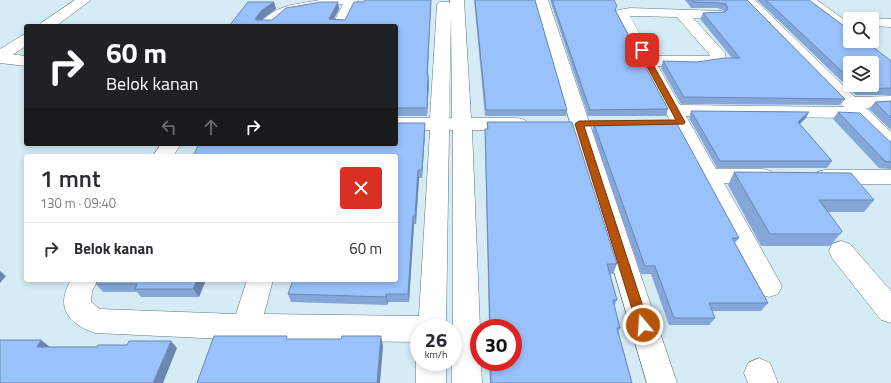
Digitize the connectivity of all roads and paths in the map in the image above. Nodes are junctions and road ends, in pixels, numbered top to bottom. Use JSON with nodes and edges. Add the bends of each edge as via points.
{"nodes":[{"id":1,"x":84,"y":0,"type":"edge"},
{"id":2,"x":341,"y":0,"type":"edge"},
{"id":3,"x":351,"y":0,"type":"edge"},
{"id":4,"x":444,"y":0,"type":"edge"},
{"id":5,"x":457,"y":0,"type":"edge"},
{"id":6,"x":541,"y":0,"type":"edge"},
{"id":7,"x":747,"y":0,"type":"edge"},
{"id":8,"x":808,"y":0,"type":"edge"},
{"id":9,"x":681,"y":13,"type":"junction"},
{"id":10,"x":717,"y":14,"type":"edge"},
{"id":11,"x":843,"y":20,"type":"edge"},
{"id":12,"x":879,"y":22,"type":"edge"},
{"id":13,"x":891,"y":23,"type":"edge"},
{"id":14,"x":49,"y":24,"type":"edge"},
{"id":15,"x":268,"y":24,"type":"edge"},
{"id":16,"x":340,"y":24,"type":"edge"},
{"id":17,"x":24,"y":40,"type":"edge"},
{"id":18,"x":0,"y":57,"type":"edge"},
{"id":19,"x":24,"y":61,"type":"edge"},
{"id":20,"x":648,"y":61,"type":"junction"},
{"id":21,"x":891,"y":101,"type":"edge"},
{"id":22,"x":855,"y":108,"type":"junction"},
{"id":23,"x":678,"y":116,"type":"junction"},
{"id":24,"x":658,"y":122,"type":"edge"},
{"id":25,"x":439,"y":123,"type":"junction"},
{"id":26,"x":462,"y":123,"type":"junction"},
{"id":27,"x":398,"y":124,"type":"edge"},
{"id":28,"x":532,"y":124,"type":"edge"},
{"id":29,"x":891,"y":143,"type":"edge"},
{"id":30,"x":710,"y":176,"type":"junction"},
{"id":31,"x":781,"y":177,"type":"edge"},
{"id":32,"x":805,"y":177,"type":"edge"},
{"id":33,"x":891,"y":177,"type":"edge"},
{"id":34,"x":841,"y":251,"type":"dead end"},
{"id":35,"x":84,"y":282,"type":"edge"},
{"id":36,"x":259,"y":282,"type":"edge"},
{"id":37,"x":769,"y":286,"type":"dead end"},
{"id":38,"x":891,"y":311,"type":"edge"},
{"id":39,"x":432,"y":319,"type":"edge"},
{"id":40,"x":459,"y":319,"type":"edge"},
{"id":41,"x":246,"y":326,"type":"junction"},
{"id":42,"x":410,"y":329,"type":"edge"},
{"id":43,"x":462,"y":350,"type":"edge"},
{"id":44,"x":431,"y":371,"type":"edge"},
{"id":45,"x":431,"y":383,"type":"edge"},
{"id":46,"x":467,"y":383,"type":"edge"},
{"id":47,"x":662,"y":383,"type":"edge"}],
"edges":[{"from":1,"to":14,"type":"street"},
{"from":2,"to":15,"type":"street","via":[[283,10]]},
{"from":3,"to":16,"type":"street"},
{"from":4,"to":25,"type":"street"},
{"from":5,"to":26,"type":"street"},
{"from":6,"to":47,"type":"street"},
{"from":7,"to":22,"type":"street"},
{"from":8,"to":11,"type":"street"},
{"from":9,"to":10,"type":"street"},
{"from":9,"to":20,"type":"street","via":[[623,13]]},
{"from":9,"to":20,"type":"street","via":[[717,53],[718,59]]},
{"from":12,"to":13,"type":"street"},
{"from":17,"to":18,"type":"street"},
{"from":18,"to":19,"type":"street"},
{"from":20,"to":23,"type":"street"},
{"from":21,"to":22,"type":"street"},
{"from":22,"to":23,"type":"street"},
{"from":22,"to":29,"type":"street"},
{"from":23,"to":24,"type":"street"},
{"from":23,"to":30,"type":"street"},
{"from":25,"to":26,"type":"street"},
{"from":25,"to":27,"type":"street"},
{"from":25,"to":39,"type":"street"},
{"from":26,"to":28,"type":"street"},
{"from":26,"to":40,"type":"street"},
{"from":30,"to":31,"type":"street"},
{"from":30,"to":37,"type":"street"},
{"from":32,"to":33,"type":"street"},
{"from":34,"to":38,"type":"street"},
{"from":35,"to":41,"type":"street","via":[[79,290],[77,307],[95,321]]},
{"from":36,"to":41,"type":"street"},
{"from":41,"to":42,"type":"street"},
{"from":43,"to":46,"type":"street"},
{"from":44,"to":45,"type":"street"}]}
